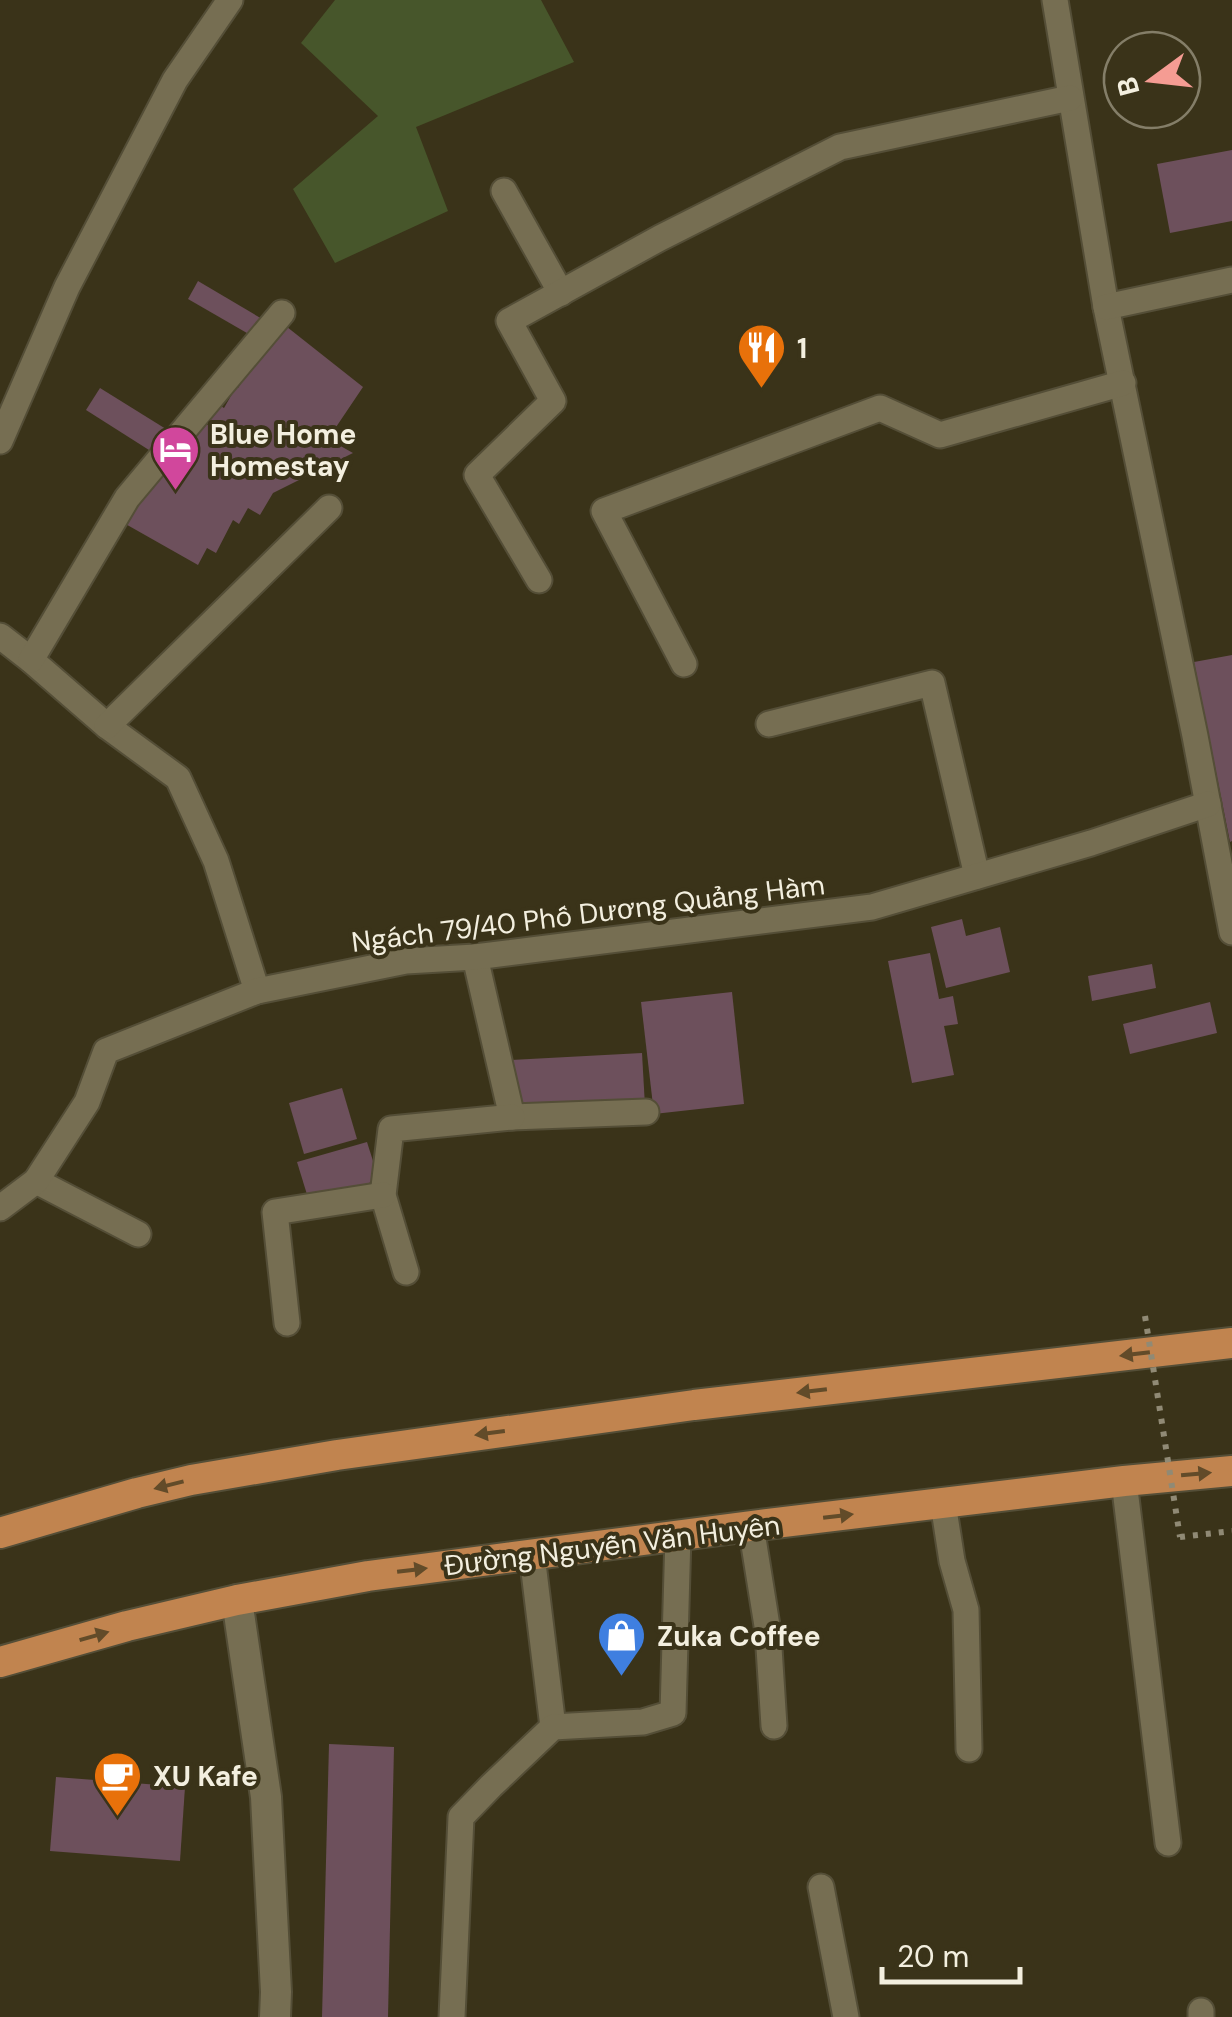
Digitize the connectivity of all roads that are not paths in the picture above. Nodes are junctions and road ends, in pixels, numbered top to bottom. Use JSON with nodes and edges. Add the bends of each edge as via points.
{"nodes":[{"id":1,"x":230,"y":0,"type":"edge"},
{"id":2,"x":1054,"y":0,"type":"edge"},
{"id":3,"x":1070,"y":98,"type":"junction"},
{"id":4,"x":504,"y":191,"type":"dead end"},
{"id":5,"x":1232,"y":280,"type":"edge"},
{"id":6,"x":561,"y":293,"type":"junction"},
{"id":7,"x":1106,"y":307,"type":"junction"},
{"id":8,"x":282,"y":313,"type":"dead end"},
{"id":9,"x":1123,"y":383,"type":"junction"},
{"id":10,"x":0,"y":441,"type":"edge"},
{"id":11,"x":329,"y":508,"type":"dead end"},
{"id":12,"x":539,"y":580,"type":"dead end"},
{"id":13,"x":0,"y":636,"type":"edge"},
{"id":14,"x":31,"y":660,"type":"junction"},
{"id":15,"x":684,"y":664,"type":"dead end"},
{"id":16,"x":769,"y":724,"type":"dead end"},
{"id":17,"x":108,"y":726,"type":"junction"},
{"id":18,"x":1208,"y":804,"type":"junction"},
{"id":19,"x":977,"y":876,"type":"junction"},
{"id":20,"x":1232,"y":932,"type":"edge"},
{"id":21,"x":475,"y":957,"type":"junction"},
{"id":22,"x":257,"y":991,"type":"junction"},
{"id":23,"x":646,"y":1112,"type":"dead end"},
{"id":24,"x":512,"y":1117,"type":"junction"},
{"id":25,"x":36,"y":1181,"type":"junction"},
{"id":26,"x":383,"y":1195,"type":"junction"},
{"id":27,"x":0,"y":1208,"type":"edge"},
{"id":28,"x":138,"y":1234,"type":"dead end"},
{"id":29,"x":406,"y":1272,"type":"dead end"},
{"id":30,"x":287,"y":1323,"type":"dead end"},
{"id":31,"x":1232,"y":1343,"type":"edge"},
{"id":32,"x":1232,"y":1471,"type":"edge"},
{"id":33,"x":1124,"y":1481,"type":"junction"},
{"id":34,"x":943,"y":1503,"type":"junction"},
{"id":35,"x":751,"y":1526,"type":"junction"},
{"id":36,"x":0,"y":1533,"type":"edge"},
{"id":37,"x":678,"y":1535,"type":"junction"},
{"id":38,"x":532,"y":1555,"type":"junction"},
{"id":39,"x":237,"y":1600,"type":"junction"},
{"id":40,"x":0,"y":1662,"type":"edge"},
{"id":41,"x":774,"y":1726,"type":"dead end"},
{"id":42,"x":553,"y":1727,"type":"junction"},
{"id":43,"x":970,"y":1749,"type":"dead end"},
{"id":44,"x":1168,"y":1844,"type":"dead end"},
{"id":45,"x":821,"y":1888,"type":"dead end"},
{"id":46,"x":275,"y":2017,"type":"edge"},
{"id":47,"x":452,"y":2017,"type":"edge"},
{"id":48,"x":846,"y":2017,"type":"edge"}],
"edges":[{"from":1,"to":10,"type":"lane","via":[[175,80],[66,286]]},
{"from":2,"to":3,"type":"lane"},
{"from":3,"to":6,"type":"lane","via":[[840,147]]},
{"from":3,"to":7,"type":"lane"},
{"from":4,"to":6,"type":"lane"},
{"from":5,"to":7,"type":"lane"},
{"from":6,"to":12,"type":"lane","via":[[509,322],[552,401],[477,475]]},
{"from":7,"to":9,"type":"lane"},
{"from":8,"to":14,"type":"lane","via":[[127,498]]},
{"from":9,"to":15,"type":"lane","via":[[940,435],[880,408],[604,511]]},
{"from":9,"to":18,"type":"lane"},
{"from":11,"to":17,"type":"lane"},
{"from":13,"to":14,"type":"lane"},
{"from":14,"to":17,"type":"lane"},
{"from":16,"to":19,"type":"lane","via":[[932,684]]},
{"from":17,"to":22,"type":"lane","via":[[178,778],[216,861]]},
{"from":18,"to":19,"type":"lane","name":"Ngách 79/40 Phố Dương Quảng Hàm"},
{"from":18,"to":20,"type":"lane"},
{"from":19,"to":21,"type":"lane","name":"Ngách 79/40 Phố Dương Quảng Hàm","via":[[872,908]]},
{"from":21,"to":22,"type":"lane","name":"Ngách 79/40 Phố Dương Quảng Hàm","via":[[406,961]]},
{"from":21,"to":24,"type":"lane"},
{"from":22,"to":25,"type":"lane","name":"Ngách 79/40 Phố Dương Quảng Hàm","via":[[106,1051],[87,1102]]},
{"from":23,"to":24,"type":"lane"},
{"from":24,"to":26,"type":"lane","via":[[390,1129]]},
{"from":25,"to":27,"type":"lane","name":"Ngách 79/40 Phố Dương Quảng Hàm"},
{"from":25,"to":28,"type":"lane"},
{"from":26,"to":29,"type":"lane"},
{"from":26,"to":30,"type":"lane","via":[[275,1212]]},
{"from":31,"to":36,"type":"main road","one_way":true,"via":[[694,1405],[337,1455],[136,1492]]},
{"from":33,"to":32,"type":"main road","name":"Đường Nguyễn Văn Huyên","one_way":true},
{"from":33,"to":34,"type":"main road","name":"Đường Nguyễn Văn Huyên"},
{"from":33,"to":44,"type":"lane"},
{"from":35,"to":34,"type":"main road","name":"Đường Nguyễn Văn Huyên","one_way":true},
{"from":34,"to":43,"type":"lane","via":[[966,1610]]},
{"from":35,"to":37,"type":"main road","name":"Đường Nguyễn Văn Huyên"},
{"from":35,"to":41,"type":"lane"},
{"from":37,"to":38,"type":"main road","name":"Đường Nguyễn Văn Huyên"},
{"from":37,"to":42,"type":"lane","via":[[673,1713],[643,1722]]},
{"from":39,"to":38,"type":"main road","name":"Đường Nguyễn Văn Huyên","one_way":true},
{"from":38,"to":42,"type":"lane"},
{"from":40,"to":39,"type":"main road","name":"Đường Nguyễn Văn Huyên","one_way":true},
{"from":39,"to":46,"type":"street","via":[[266,1797]]},
{"from":42,"to":47,"type":"lane","via":[[462,1817]]},
{"from":45,"to":48,"type":"lane"}]}
